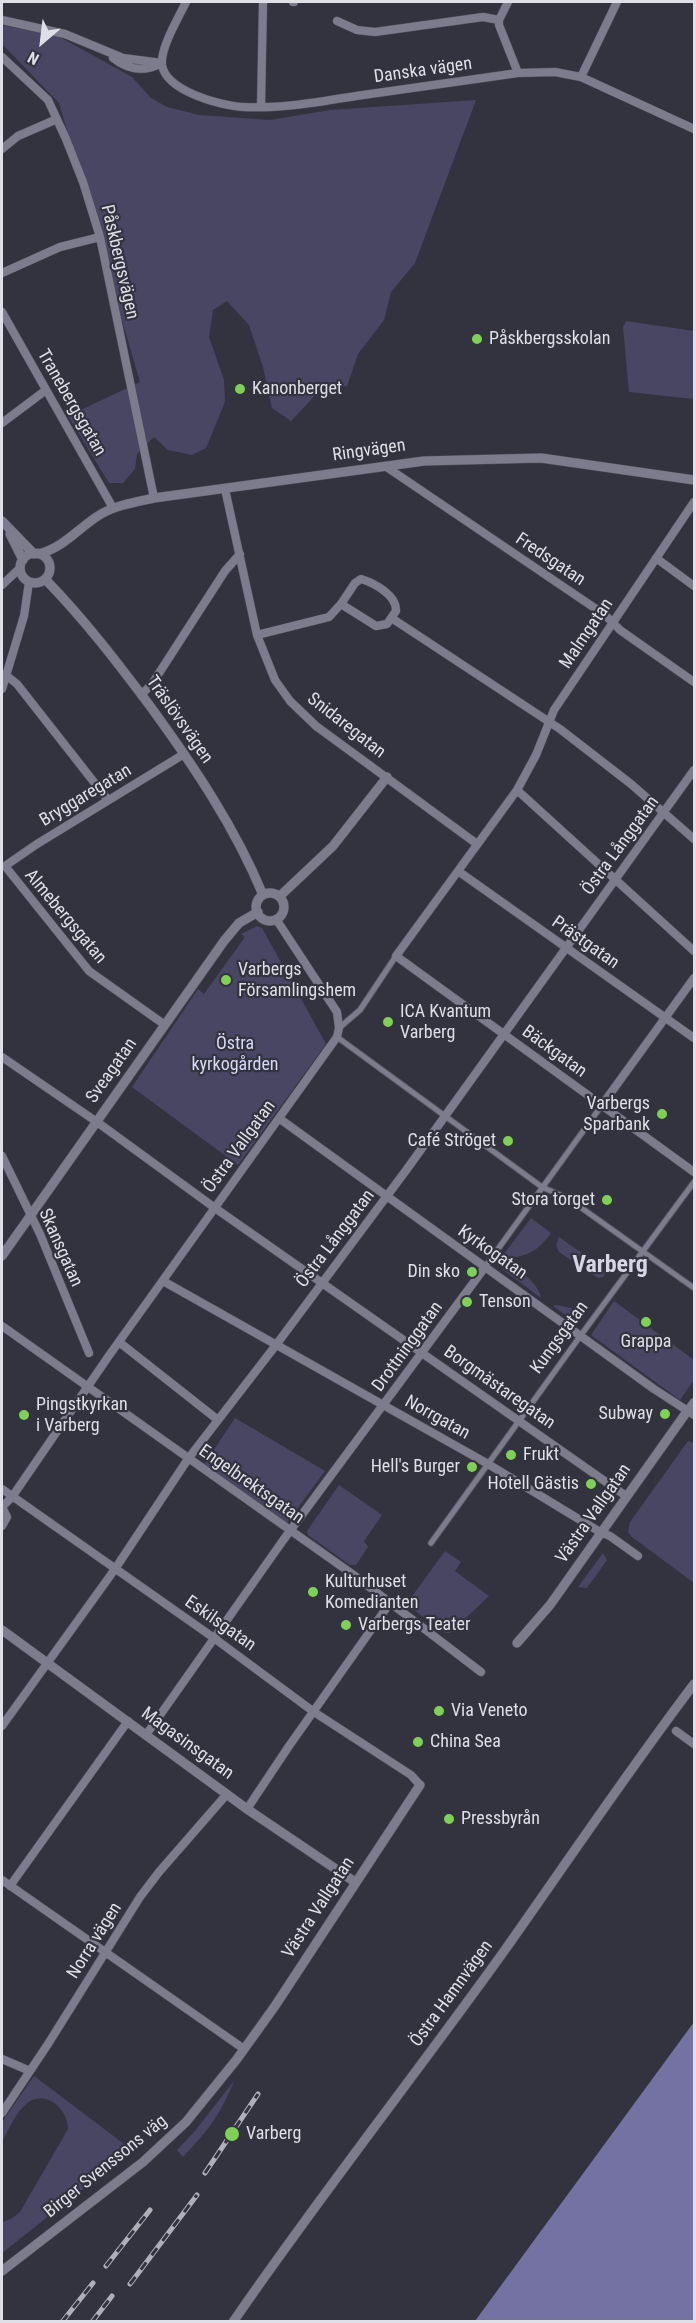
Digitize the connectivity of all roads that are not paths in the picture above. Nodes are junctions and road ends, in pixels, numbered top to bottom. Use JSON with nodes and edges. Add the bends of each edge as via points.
{"nodes":[{"id":1,"x":186,"y":2,"type":"edge"},
{"id":2,"x":263,"y":2,"type":"edge"},
{"id":3,"x":508,"y":2,"type":"edge"},
{"id":4,"x":617,"y":2,"type":"edge"},
{"id":5,"x":2,"y":20,"type":"edge"},
{"id":6,"x":500,"y":20,"type":"junction"},
{"id":7,"x":337,"y":21,"type":"dead end"},
{"id":8,"x":2,"y":57,"type":"edge"},
{"id":9,"x":162,"y":63,"type":"junction"},
{"id":10,"x":518,"y":72,"type":"junction"},
{"id":11,"x":581,"y":77,"type":"junction"},
{"id":12,"x":261,"y":107,"type":"junction"},
{"id":13,"x":57,"y":118,"type":"junction"},
{"id":14,"x":694,"y":129,"type":"edge"},
{"id":15,"x":2,"y":149,"type":"edge"},
{"id":16,"x":100,"y":237,"type":"junction"},
{"id":17,"x":2,"y":273,"type":"edge"},
{"id":18,"x":2,"y":312,"type":"edge"},
{"id":19,"x":46,"y":390,"type":"junction"},
{"id":20,"x":2,"y":423,"type":"edge"},
{"id":21,"x":385,"y":466,"type":"junction"},
{"id":22,"x":694,"y":480,"type":"edge"},
{"id":23,"x":225,"y":489,"type":"junction"},
{"id":24,"x":154,"y":498,"type":"junction"},
{"id":25,"x":694,"y":502,"type":"edge"},
{"id":26,"x":113,"y":508,"type":"junction"},
{"id":27,"x":5,"y":525,"type":"edge"},
{"id":28,"x":62,"y":544,"type":"junction"},
{"id":29,"x":36,"y":554,"type":"junction"},
{"id":30,"x":240,"y":554,"type":"junction"},
{"id":31,"x":656,"y":558,"type":"junction"},
{"id":32,"x":22,"y":564,"type":"junction"},
{"id":33,"x":50,"y":566,"type":"junction"},
{"id":34,"x":45,"y":579,"type":"junction"},
{"id":35,"x":29,"y":582,"type":"junction"},
{"id":36,"x":2,"y":585,"type":"edge"},
{"id":37,"x":694,"y":586,"type":"edge"},
{"id":38,"x":340,"y":604,"type":"junction"},
{"id":39,"x":393,"y":619,"type":"junction"},
{"id":40,"x":613,"y":622,"type":"junction"},
{"id":41,"x":256,"y":635,"type":"junction"},
{"id":42,"x":7,"y":675,"type":"junction"},
{"id":43,"x":694,"y":682,"type":"edge"},
{"id":44,"x":2,"y":689,"type":"edge"},
{"id":45,"x":141,"y":695,"type":"junction"},
{"id":46,"x":548,"y":722,"type":"junction"},
{"id":47,"x":184,"y":754,"type":"junction"},
{"id":48,"x":694,"y":770,"type":"edge"},
{"id":49,"x":387,"y":777,"type":"junction"},
{"id":50,"x":517,"y":790,"type":"junction"},
{"id":51,"x":108,"y":800,"type":"junction"},
{"id":52,"x":664,"y":812,"type":"junction"},
{"id":53,"x":694,"y":839,"type":"edge"},
{"id":54,"x":477,"y":844,"type":"junction"},
{"id":55,"x":5,"y":866,"type":"joint"},
{"id":56,"x":458,"y":871,"type":"junction"},
{"id":57,"x":614,"y":880,"type":"junction"},
{"id":58,"x":263,"y":895,"type":"junction"},
{"id":59,"x":280,"y":896,"type":"junction"},
{"id":60,"x":258,"y":912,"type":"junction"},
{"id":61,"x":276,"y":919,"type":"junction"},
{"id":62,"x":567,"y":948,"type":"junction"},
{"id":63,"x":694,"y":951,"type":"edge"},
{"id":64,"x":396,"y":956,"type":"junction"},
{"id":65,"x":694,"y":978,"type":"edge"},
{"id":66,"x":665,"y":1017,"type":"junction"},
{"id":67,"x":165,"y":1025,"type":"junction"},
{"id":68,"x":338,"y":1032,"type":"junction"},
{"id":69,"x":504,"y":1035,"type":"junction"},
{"id":70,"x":694,"y":1038,"type":"edge"},
{"id":71,"x":2,"y":1057,"type":"edge"},
{"id":72,"x":602,"y":1105,"type":"junction"},
{"id":73,"x":446,"y":1115,"type":"junction"},
{"id":74,"x":280,"y":1119,"type":"junction"},
{"id":75,"x":97,"y":1122,"type":"junction"},
{"id":76,"x":2,"y":1156,"type":"edge"},
{"id":77,"x":694,"y":1172,"type":"edge"},
{"id":78,"x":694,"y":1182,"type":"edge"},
{"id":79,"x":542,"y":1187,"type":"junction"},
{"id":80,"x":386,"y":1196,"type":"junction"},
{"id":81,"x":215,"y":1208,"type":"junction"},
{"id":82,"x":29,"y":1215,"type":"junction"},
{"id":83,"x":643,"y":1251,"type":"junction"},
{"id":84,"x":2,"y":1256,"type":"edge"},
{"id":85,"x":485,"y":1267,"type":"junction"},
{"id":86,"x":163,"y":1281,"type":"junction"},
{"id":87,"x":322,"y":1281,"type":"junction"},
{"id":88,"x":694,"y":1288,"type":"edge"},
{"id":89,"x":2,"y":1326,"type":"edge"},
{"id":90,"x":581,"y":1335,"type":"junction"},
{"id":91,"x":119,"y":1342,"type":"junction"},
{"id":92,"x":276,"y":1345,"type":"junction"},
{"id":93,"x":422,"y":1352,"type":"junction"},
{"id":94,"x":90,"y":1353,"type":"dead end"},
{"id":95,"x":88,"y":1388,"type":"junction"},
{"id":96,"x":694,"y":1402,"type":"edge"},
{"id":97,"x":383,"y":1406,"type":"junction"},
{"id":98,"x":691,"y":1413,"type":"edge"},
{"id":99,"x":218,"y":1420,"type":"junction"},
{"id":100,"x":520,"y":1420,"type":"junction"},
{"id":101,"x":188,"y":1460,"type":"junction"},
{"id":102,"x":489,"y":1464,"type":"junction"},
{"id":103,"x":2,"y":1490,"type":"edge"},
{"id":104,"x":626,"y":1496,"type":"junction"},
{"id":105,"x":12,"y":1497,"type":"junction"},
{"id":106,"x":2,"y":1507,"type":"edge"},
{"id":107,"x":2,"y":1526,"type":"edge"},
{"id":108,"x":291,"y":1530,"type":"junction"},
{"id":109,"x":600,"y":1532,"type":"junction"},
{"id":110,"x":431,"y":1543,"type":"dead end"},
{"id":111,"x":638,"y":1556,"type":"dead end"},
{"id":112,"x":115,"y":1569,"type":"junction"},
{"id":113,"x":390,"y":1603,"type":"junction"},
{"id":114,"x":2,"y":1630,"type":"edge"},
{"id":115,"x":214,"y":1638,"type":"junction"},
{"id":116,"x":517,"y":1643,"type":"dead end"},
{"id":117,"x":46,"y":1662,"type":"junction"},
{"id":118,"x":481,"y":1672,"type":"dead end"},
{"id":119,"x":694,"y":1684,"type":"edge"},
{"id":120,"x":314,"y":1712,"type":"junction"},
{"id":121,"x":128,"y":1721,"type":"junction"},
{"id":122,"x":2,"y":1726,"type":"edge"},
{"id":123,"x":676,"y":1731,"type":"dead end"},
{"id":124,"x":146,"y":1735,"type":"junction"},
{"id":125,"x":694,"y":1744,"type":"edge"},
{"id":126,"x":420,"y":1785,"type":"joint"},
{"id":127,"x":227,"y":1794,"type":"junction"},
{"id":128,"x":247,"y":1809,"type":"junction"},
{"id":129,"x":2,"y":1880,"type":"edge"},
{"id":130,"x":355,"y":1882,"type":"junction"},
{"id":131,"x":10,"y":1886,"type":"junction"},
{"id":132,"x":106,"y":1952,"type":"junction"},
{"id":133,"x":244,"y":2049,"type":"junction"},
{"id":134,"x":2,"y":2058,"type":"edge"},
{"id":135,"x":30,"y":2070,"type":"junction"},
{"id":136,"x":2,"y":2113,"type":"edge"},
{"id":137,"x":2,"y":2271,"type":"edge"},
{"id":138,"x":233,"y":2322,"type":"edge"}],
"edges":[{"from":1,"to":9,"type":"street"},
{"from":2,"to":12,"type":"street"},
{"from":3,"to":6,"type":"street"},
{"from":4,"to":11,"type":"street"},
{"from":5,"to":9,"type":"street","via":[[65,34],[123,58]]},
{"from":6,"to":7,"type":"street","via":[[483,17],[375,32],[357,30]]},
{"from":6,"to":10,"type":"street"},
{"from":8,"to":13,"type":"street","name":"Påskbergsvägen","via":[[48,100]]},
{"from":9,"to":12,"type":"street","name":"Danska vägen","via":[[171,79],[191,93],[232,106]]},
{"from":10,"to":11,"type":"street","name":"Danska vägen"},
{"from":10,"to":12,"type":"street","name":"Danska vägen"},
{"from":11,"to":14,"type":"street","name":"Danska vägen"},
{"from":13,"to":15,"type":"street","via":[[18,136]]},
{"from":13,"to":16,"type":"street","name":"Påskbergsvägen"},
{"from":16,"to":17,"type":"street","via":[[53,249]]},
{"from":16,"to":24,"type":"street","name":"Påskbergsvägen"},
{"from":18,"to":19,"type":"street","name":"Tranebergsgatan"},
{"from":19,"to":20,"type":"street"},
{"from":19,"to":26,"type":"street","name":"Tranebergsgatan"},
{"from":21,"to":22,"type":"street","name":"Ringvägen","via":[[541,458]]},
{"from":21,"to":23,"type":"street","name":"Ringvägen"},
{"from":21,"to":40,"type":"street","name":"Fredsgatan"},
{"from":23,"to":24,"type":"street","name":"Ringvägen"},
{"from":23,"to":30,"type":"street","name":"Snidaregatan"},
{"from":24,"to":26,"type":"street","name":"Ringvägen"},
{"from":25,"to":31,"type":"street","name":"Malmgatan"},
{"from":26,"to":28,"type":"street","name":"Ringvägen"},
{"from":27,"to":29,"type":"street"},
{"from":27,"to":32,"type":"street"},
{"from":28,"to":29,"type":"street","name":"Ringvägen"},
{"from":28,"to":33,"type":"street","name":"Ringvägen"},
{"from":29,"to":32,"type":"street"},
{"from":29,"to":33,"type":"street","via":[[45,557]]},
{"from":30,"to":41,"type":"street","name":"Snidaregatan"},
{"from":30,"to":45,"type":"street"},
{"from":31,"to":37,"type":"street"},
{"from":31,"to":40,"type":"street","name":"Malmgatan"},
{"from":32,"to":35,"type":"street","via":[[22,575]]},
{"from":32,"to":36,"type":"street"},
{"from":33,"to":34,"type":"street"},
{"from":34,"to":35,"type":"street"},
{"from":34,"to":45,"type":"street","name":"Träslövsvägen","via":[[85,621]]},
{"from":35,"to":42,"type":"street"},
{"from":38,"to":39,"type":"street","via":[[376,626]]},
{"from":38,"to":39,"type":"street","via":[[361,579],[394,601],[397,606]]},
{"from":38,"to":41,"type":"street","via":[[329,617]]},
{"from":39,"to":46,"type":"street"},
{"from":40,"to":43,"type":"street","name":"Fredsgatan"},
{"from":40,"to":46,"type":"street","name":"Malmgatan"},
{"from":41,"to":49,"type":"street","name":"Snidaregatan","via":[[271,671],[290,701],[316,726]]},
{"from":42,"to":44,"type":"street"},
{"from":42,"to":51,"type":"street"},
{"from":45,"to":47,"type":"street","name":"Träslövsvägen"},
{"from":46,"to":50,"type":"street","name":"Malmgatan"},
{"from":46,"to":52,"type":"street"},
{"from":47,"to":51,"type":"street","name":"Bryggaregatan"},
{"from":47,"to":58,"type":"street","name":"Träslövsvägen","via":[[238,843]]},
{"from":48,"to":52,"type":"street","name":"Östra Långgatan"},
{"from":49,"to":54,"type":"street","name":"Snidaregatan"},
{"from":49,"to":59,"type":"street","via":[[333,846]]},
{"from":50,"to":54,"type":"street","name":"Östra Vallgatan"},
{"from":50,"to":57,"type":"street"},
{"from":51,"to":55,"type":"street","name":"Bryggaregatan"},
{"from":52,"to":53,"type":"street"},
{"from":52,"to":57,"type":"street","name":"Östra Långgatan"},
{"from":54,"to":56,"type":"street","name":"Östra Vallgatan"},
{"from":55,"to":67,"type":"street","name":"Almebergsgatan","via":[[88,971]]},
{"from":56,"to":62,"type":"street","name":"Prästgatan"},
{"from":56,"to":64,"type":"street","name":"Östra Vallgatan"},
{"from":57,"to":62,"type":"street","name":"Östra Långgatan"},
{"from":57,"to":63,"type":"street"},
{"from":58,"to":59,"type":"street"},
{"from":58,"to":60,"type":"street","via":[[258,901]]},
{"from":59,"to":61,"type":"street","via":[[284,911]]},
{"from":60,"to":61,"type":"street","via":[[264,919]]},
{"from":60,"to":67,"type":"street","name":"Sveagatan","via":[[231,931]]},
{"from":61,"to":68,"type":"street","via":[[337,1012]]},
{"from":62,"to":66,"type":"street","name":"Prästgatan"},
{"from":62,"to":69,"type":"street","name":"Östra Långgatan"},
{"from":64,"to":68,"type":"street","name":"Östra Vallgatan","via":[[360,1010]]},
{"from":64,"to":69,"type":"street","name":"Bäckgatan"},
{"from":65,"to":66,"type":"street","name":"Drottninggatan"},
{"from":66,"to":70,"type":"street","name":"Prästgatan"},
{"from":66,"to":72,"type":"street","name":"Drottninggatan"},
{"from":67,"to":75,"type":"street","name":"Sveagatan"},
{"from":68,"to":73,"type":"street"},
{"from":68,"to":74,"type":"street","name":"Östra Vallgatan"},
{"from":69,"to":72,"type":"street","name":"Bäckgatan"},
{"from":69,"to":73,"type":"street","name":"Östra Långgatan"},
{"from":71,"to":75,"type":"street","name":"Borgmästaregatan"},
{"from":72,"to":77,"type":"street","name":"Bäckgatan"},
{"from":72,"to":79,"type":"street","name":"Drottninggatan"},
{"from":73,"to":79,"type":"street"},
{"from":73,"to":80,"type":"street","name":"Östra Långgatan"},
{"from":74,"to":80,"type":"street","name":"Kyrkogatan"},
{"from":74,"to":81,"type":"street","name":"Östra Vallgatan"},
{"from":75,"to":81,"type":"street","name":"Borgmästaregatan"},
{"from":75,"to":82,"type":"street","name":"Sveagatan"},
{"from":76,"to":82,"type":"street","name":"Skansgatan"},
{"from":78,"to":83,"type":"street","name":"Kungsgatan"},
{"from":79,"to":83,"type":"street","via":[[569,1199]]},
{"from":79,"to":85,"type":"street","name":"Drottninggatan"},
{"from":80,"to":85,"type":"street","name":"Kyrkogatan"},
{"from":80,"to":87,"type":"street","name":"Östra Långgatan"},
{"from":81,"to":86,"type":"street","name":"Östra Vallgatan"},
{"from":81,"to":87,"type":"street","name":"Borgmästaregatan"},
{"from":82,"to":84,"type":"street","name":"Sveagatan"},
{"from":82,"to":94,"type":"street","name":"Skansgatan"},
{"from":83,"to":88,"type":"street"},
{"from":83,"to":90,"type":"street","name":"Kungsgatan"},
{"from":85,"to":90,"type":"street","name":"Kyrkogatan"},
{"from":85,"to":93,"type":"street","name":"Drottninggatan"},
{"from":86,"to":91,"type":"street","name":"Östra Vallgatan"},
{"from":86,"to":92,"type":"street","name":"Norrgatan"},
{"from":87,"to":92,"type":"street","name":"Östra Långgatan"},
{"from":87,"to":93,"type":"street","name":"Borgmästaregatan"},
{"from":89,"to":95,"type":"street","name":"Engelbrektsgatan"},
{"from":90,"to":98,"type":"street","name":"Kyrkogatan"},
{"from":90,"to":100,"type":"street","name":"Kungsgatan"},
{"from":91,"to":95,"type":"street","name":"Östra Vallgatan"},
{"from":91,"to":99,"type":"street"},
{"from":92,"to":97,"type":"street","name":"Norrgatan"},
{"from":92,"to":99,"type":"street","name":"Östra Långgatan"},
{"from":93,"to":97,"type":"street","name":"Drottninggatan"},
{"from":93,"to":100,"type":"street","name":"Borgmästaregatan"},
{"from":95,"to":101,"type":"street","name":"Engelbrektsgatan"},
{"from":95,"to":105,"type":"street","name":"Östra Vallgatan"},
{"from":96,"to":98,"type":"street","name":"Västra Vallgatan"},
{"from":97,"to":102,"type":"street","name":"Norrgatan"},
{"from":97,"to":108,"type":"street","name":"Drottninggatan"},
{"from":98,"to":104,"type":"street","name":"Västra Vallgatan"},
{"from":99,"to":101,"type":"street","name":"Östra Långgatan"},
{"from":100,"to":102,"type":"street","name":"Kungsgatan"},
{"from":100,"to":104,"type":"street","name":"Borgmästaregatan"},
{"from":101,"to":108,"type":"street","name":"Engelbrektsgatan"},
{"from":101,"to":112,"type":"street","name":"Östra Långgatan"},
{"from":102,"to":109,"type":"street","name":"Norrgatan"},
{"from":102,"to":110,"type":"street","name":"Kungsgatan"},
{"from":103,"to":105,"type":"street","name":"Eskilsgatan"},
{"from":104,"to":109,"type":"street","name":"Västra Vallgatan"},
{"from":105,"to":106,"type":"street","name":"Östra Vallgatan"},
{"from":105,"to":112,"type":"street","name":"Eskilsgatan"},
{"from":106,"to":107,"type":"street","via":[[7,1517]]},
{"from":108,"to":113,"type":"street","name":"Engelbrektsgatan"},
{"from":108,"to":115,"type":"street","name":"Drottninggatan"},
{"from":109,"to":111,"type":"street","name":"Norrgatan"},
{"from":109,"to":116,"type":"street","name":"Västra Vallgatan","via":[[550,1605]]},
{"from":112,"to":115,"type":"street","name":"Eskilsgatan"},
{"from":112,"to":117,"type":"street","name":"Östra Långgatan"},
{"from":113,"to":118,"type":"street","name":"Engelbrektsgatan"},
{"from":113,"to":120,"type":"street"},
{"from":114,"to":117,"type":"street","name":"Magasinsgatan"},
{"from":115,"to":120,"type":"street","name":"Eskilsgatan"},
{"from":115,"to":124,"type":"street","name":"Drottninggatan"},
{"from":117,"to":121,"type":"street","name":"Magasinsgatan"},
{"from":117,"to":122,"type":"street","name":"Östra Långgatan"},
{"from":119,"to":138,"type":"street","name":"Östra Hamnvägen"},
{"from":120,"to":126,"type":"street","name":"Eskilsgatan","via":[[411,1775]]},
{"from":120,"to":128,"type":"street"},
{"from":121,"to":124,"type":"street","name":"Magasinsgatan"},
{"from":121,"to":131,"type":"street"},
{"from":123,"to":125,"type":"street"},
{"from":124,"to":127,"type":"street","name":"Magasinsgatan"},
{"from":126,"to":130,"type":"street","name":"Västra Vallgatan"},
{"from":127,"to":128,"type":"street","name":"Magasinsgatan"},
{"from":127,"to":132,"type":"street","name":"Norra vägen","via":[[159,1872]]},
{"from":128,"to":130,"type":"street","name":"Magasinsgatan"},
{"from":129,"to":131,"type":"street"},
{"from":130,"to":133,"type":"street","name":"Västra Vallgatan"},
{"from":131,"to":132,"type":"street"},
{"from":132,"to":133,"type":"street"},
{"from":132,"to":135,"type":"street","name":"Norra vägen"},
{"from":133,"to":137,"type":"street","name":"Birger Svenssons väg","via":[[174,2134]]},
{"from":134,"to":135,"type":"street"},
{"from":135,"to":136,"type":"street","name":"Norra vägen"}]}
